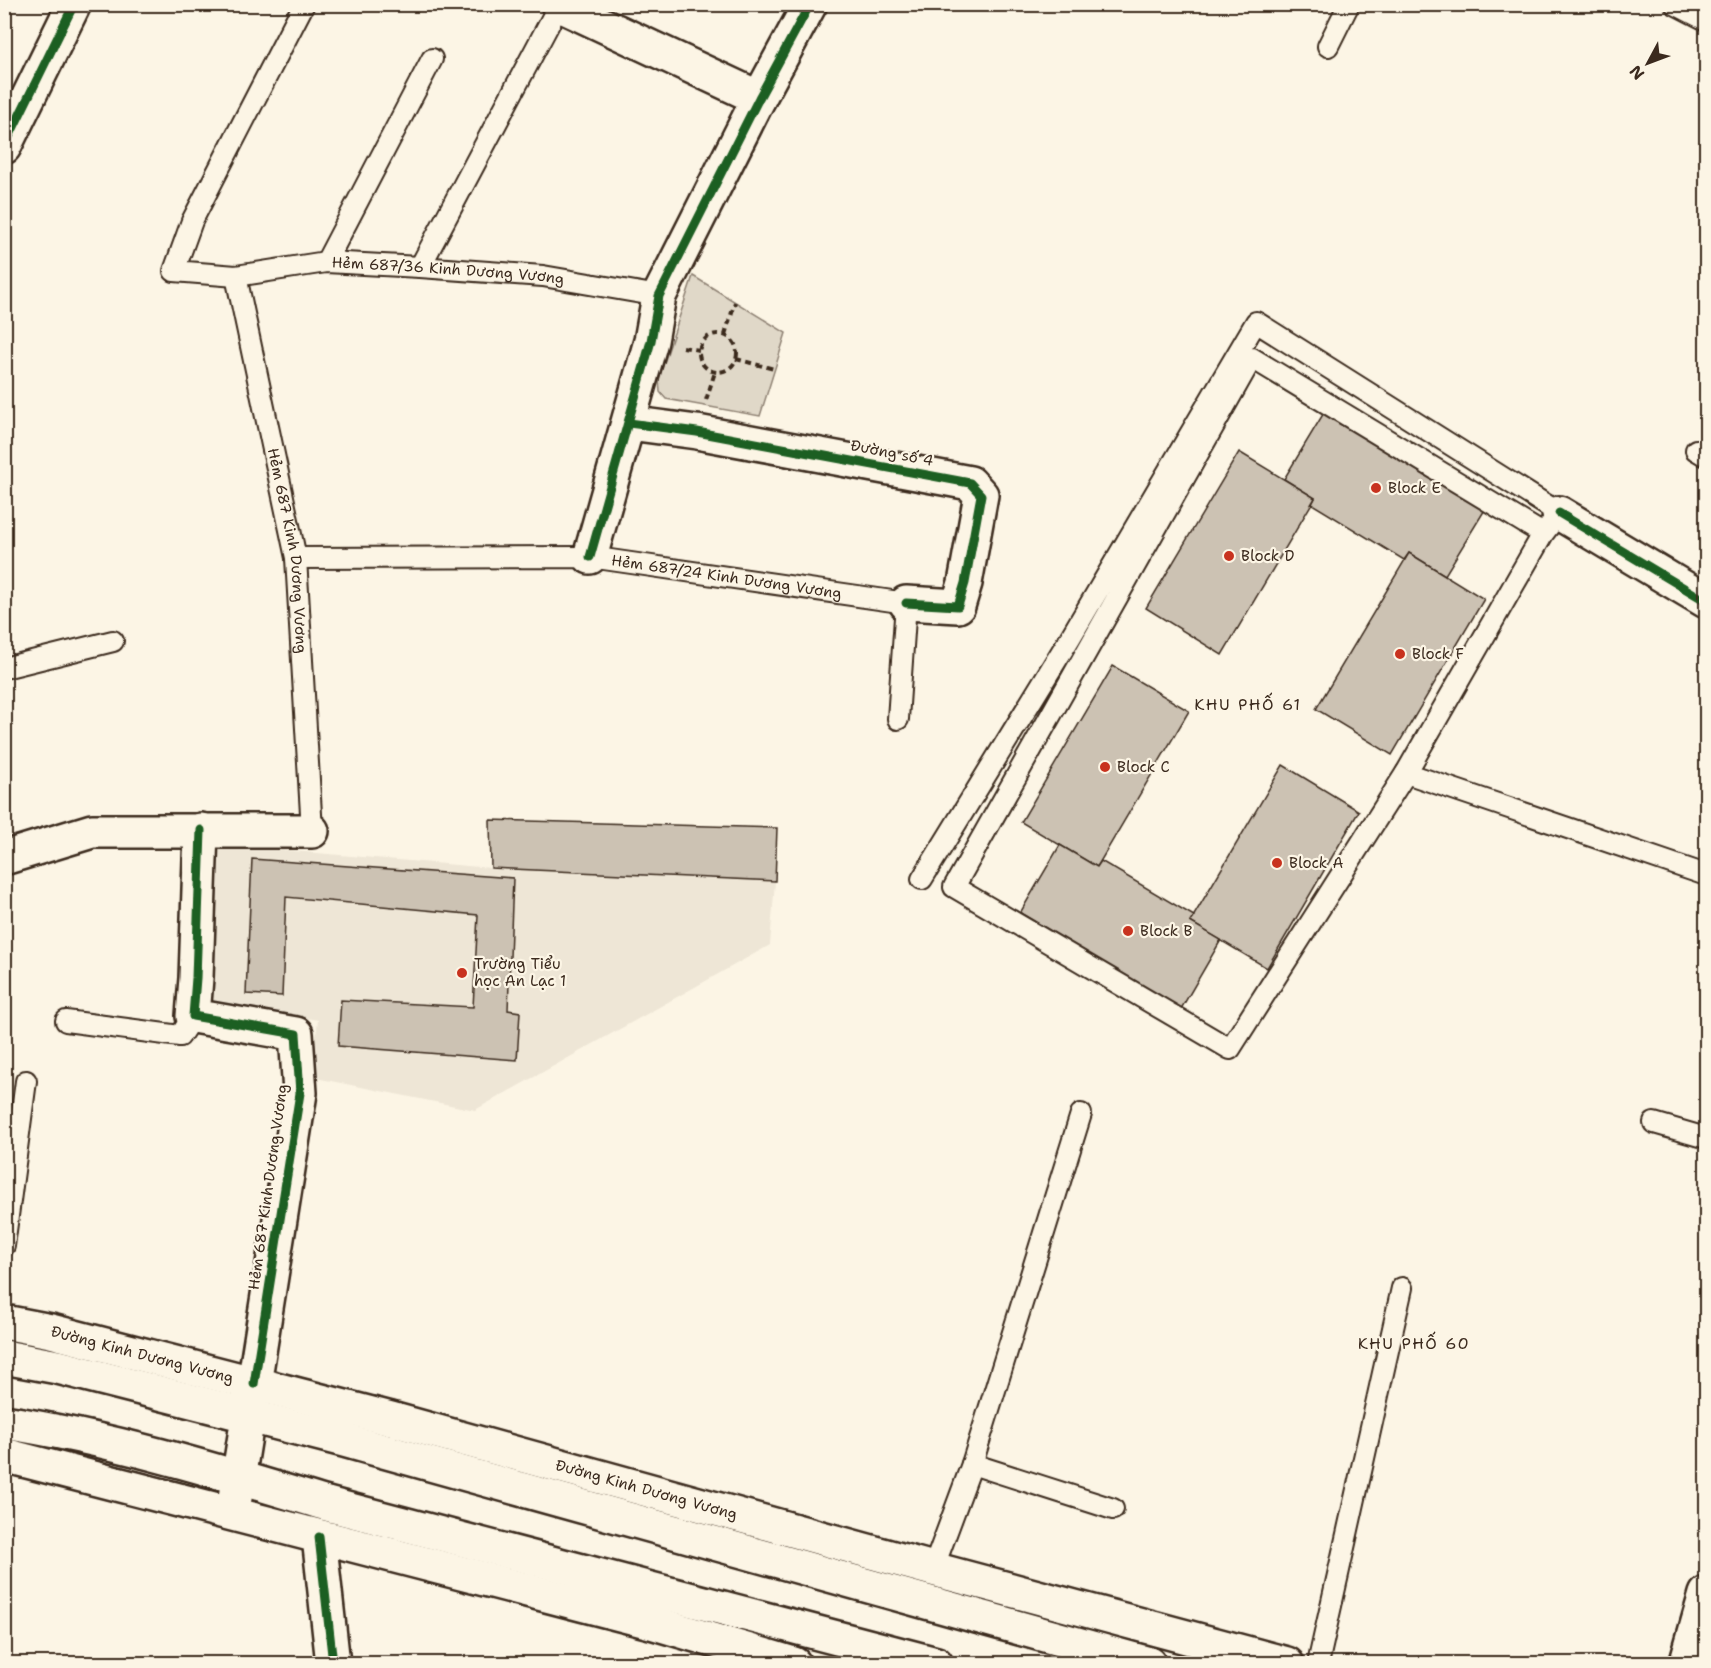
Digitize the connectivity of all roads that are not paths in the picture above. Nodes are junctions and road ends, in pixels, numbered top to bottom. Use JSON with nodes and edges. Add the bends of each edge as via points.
{"nodes":[{"id":1,"x":74,"y":4,"type":"edge"},
{"id":2,"x":304,"y":4,"type":"edge"},
{"id":3,"x":810,"y":4,"type":"edge"},
{"id":4,"x":1349,"y":4,"type":"edge"},
{"id":5,"x":1675,"y":4,"type":"edge"},
{"id":6,"x":559,"y":5,"type":"edge"},
{"id":7,"x":1707,"y":21,"type":"edge"},
{"id":8,"x":1328,"y":46,"type":"dead end"},
{"id":9,"x":432,"y":59,"type":"dead end"},
{"id":10,"x":759,"y":98,"type":"junction"},
{"id":11,"x":4,"y":147,"type":"edge"},
{"id":12,"x":326,"y":262,"type":"junction"},
{"id":13,"x":420,"y":267,"type":"junction"},
{"id":14,"x":236,"y":276,"type":"junction"},
{"id":15,"x":659,"y":296,"type":"junction"},
{"id":16,"x":629,"y":423,"type":"junction"},
{"id":17,"x":1551,"y":523,"type":"junction"},
{"id":18,"x":590,"y":557,"type":"junction"},
{"id":19,"x":296,"y":558,"type":"junction"},
{"id":20,"x":1707,"y":601,"type":"edge"},
{"id":21,"x":906,"y":603,"type":"junction"},
{"id":22,"x":113,"y":641,"type":"dead end"},
{"id":23,"x":4,"y":668,"type":"edge"},
{"id":24,"x":898,"y":719,"type":"dead end"},
{"id":25,"x":1406,"y":773,"type":"junction"},
{"id":26,"x":201,"y":830,"type":"junction"},
{"id":27,"x":312,"y":831,"type":"joint"},
{"id":28,"x":7,"y":857,"type":"dead end"},
{"id":29,"x":1707,"y":875,"type":"edge"},
{"id":30,"x":922,"y":879,"type":"dead end"},
{"id":31,"x":193,"y":1016,"type":"junction"},
{"id":32,"x":66,"y":1021,"type":"dead end"},
{"id":33,"x":26,"y":1081,"type":"dead end"},
{"id":34,"x":1081,"y":1114,"type":"dead end"},
{"id":35,"x":1654,"y":1123,"type":"dead end"},
{"id":36,"x":1707,"y":1138,"type":"edge"},
{"id":37,"x":4,"y":1246,"type":"edge"},
{"id":38,"x":1402,"y":1288,"type":"dead end"},
{"id":39,"x":4,"y":1322,"type":"edge"},
{"id":40,"x":4,"y":1357,"type":"edge"},
{"id":41,"x":251,"y":1399,"type":"junction"},
{"id":42,"x":4,"y":1422,"type":"edge"},
{"id":43,"x":4,"y":1455,"type":"edge"},
{"id":44,"x":972,"y":1464,"type":"junction"},
{"id":45,"x":238,"y":1477,"type":"junction"},
{"id":46,"x":1113,"y":1509,"type":"dead end"},
{"id":47,"x":232,"y":1515,"type":"junction"},
{"id":48,"x":319,"y":1537,"type":"junction"},
{"id":49,"x":933,"y":1569,"type":"junction"},
{"id":50,"x":1707,"y":1594,"type":"edge"},
{"id":51,"x":882,"y":1656,"type":"edge"},
{"id":52,"x":333,"y":1664,"type":"edge"},
{"id":53,"x":795,"y":1664,"type":"edge"},
{"id":54,"x":936,"y":1664,"type":"edge"},
{"id":55,"x":1149,"y":1664,"type":"edge"},
{"id":56,"x":1287,"y":1664,"type":"edge"},
{"id":57,"x":1318,"y":1664,"type":"edge"},
{"id":58,"x":1686,"y":1664,"type":"edge"}],
"edges":[{"from":1,"to":11,"type":"main road"},
{"from":2,"to":14,"type":"lane","name":"Hẻm 687/36 Kinh Dương Vương","via":[[192,221],[174,272]]},
{"from":3,"to":10,"type":"main road"},
{"from":4,"to":8,"type":"lane"},
{"from":5,"to":7,"type":"lane"},
{"from":6,"to":10,"type":"main road"},
{"from":6,"to":13,"type":"lane"},
{"from":9,"to":12,"type":"lane"},
{"from":10,"to":15,"type":"main road"},
{"from":12,"to":13,"type":"lane","name":"Hẻm 687/36 Kinh Dương Vương"},
{"from":12,"to":14,"type":"lane","name":"Hẻm 687/36 Kinh Dương Vương"},
{"from":13,"to":15,"type":"lane","name":"Hẻm 687/36 Kinh Dương Vương","via":[[543,276]]},
{"from":14,"to":19,"type":"lane","name":"Hẻm 687 Kinh Dương Vương"},
{"from":15,"to":16,"type":"main road"},
{"from":16,"to":18,"type":"main road"},
{"from":16,"to":21,"type":"main road","name":"Đường số 4","via":[[970,483],[981,495],[958,606]]},
{"from":17,"to":20,"type":"main road"},
{"from":17,"to":25,"type":"lane"},
{"from":17,"to":25,"type":"lane","via":[[1252,358],[954,887],[1230,1049]]},
{"from":17,"to":30,"type":"lane","via":[[1256,322]]},
{"from":18,"to":19,"type":"lane","name":"Hẻm 687/24 Kinh Dương Vương"},
{"from":18,"to":21,"type":"lane","name":"Hẻm 687/24 Kinh Dương Vương"},
{"from":19,"to":27,"type":"lane","name":"Hẻm 687 Kinh Dương Vương"},
{"from":21,"to":24,"type":"lane"},
{"from":22,"to":23,"type":"lane"},
{"from":25,"to":29,"type":"lane"},
{"from":26,"to":27,"type":"main road"},
{"from":26,"to":28,"type":"main road","via":[[92,831]]},
{"from":26,"to":31,"type":"main road"},
{"from":31,"to":32,"type":"lane","via":[[180,1036]]},
{"from":31,"to":41,"type":"main road","name":"Hẻm 687 Kinh Dương Vương","via":[[296,1034],[300,1093]]},
{"from":33,"to":37,"type":"lane"},
{"from":34,"to":44,"type":"lane"},
{"from":35,"to":36,"type":"lane"},
{"from":38,"to":57,"type":"lane"},
{"from":39,"to":41,"type":"main road","name":"Đường Kinh Dương Vương","via":[[72,1336]]},
{"from":40,"to":41,"type":"main road","name":"Đường Kinh Dương Vương"},
{"from":41,"to":45,"type":"main road"},
{"from":41,"to":49,"type":"main road","name":"Đường Kinh Dương Vương","via":[[391,1419]]},
{"from":41,"to":55,"type":"main road","name":"Đường Kinh Dương Vương"},
{"from":42,"to":45,"type":"main road","via":[[44,1428]]},
{"from":43,"to":47,"type":"main road"},
{"from":44,"to":46,"type":"lane"},
{"from":44,"to":49,"type":"lane"},
{"from":45,"to":47,"type":"main road"},
{"from":45,"to":51,"type":"main road"},
{"from":47,"to":48,"type":"main road"},
{"from":48,"to":52,"type":"main road"},
{"from":48,"to":53,"type":"main road"},
{"from":49,"to":56,"type":"main road","name":"Đường Kinh Dương Vương"},
{"from":50,"to":58,"type":"main road"},
{"from":51,"to":54,"type":"main road"}]}
